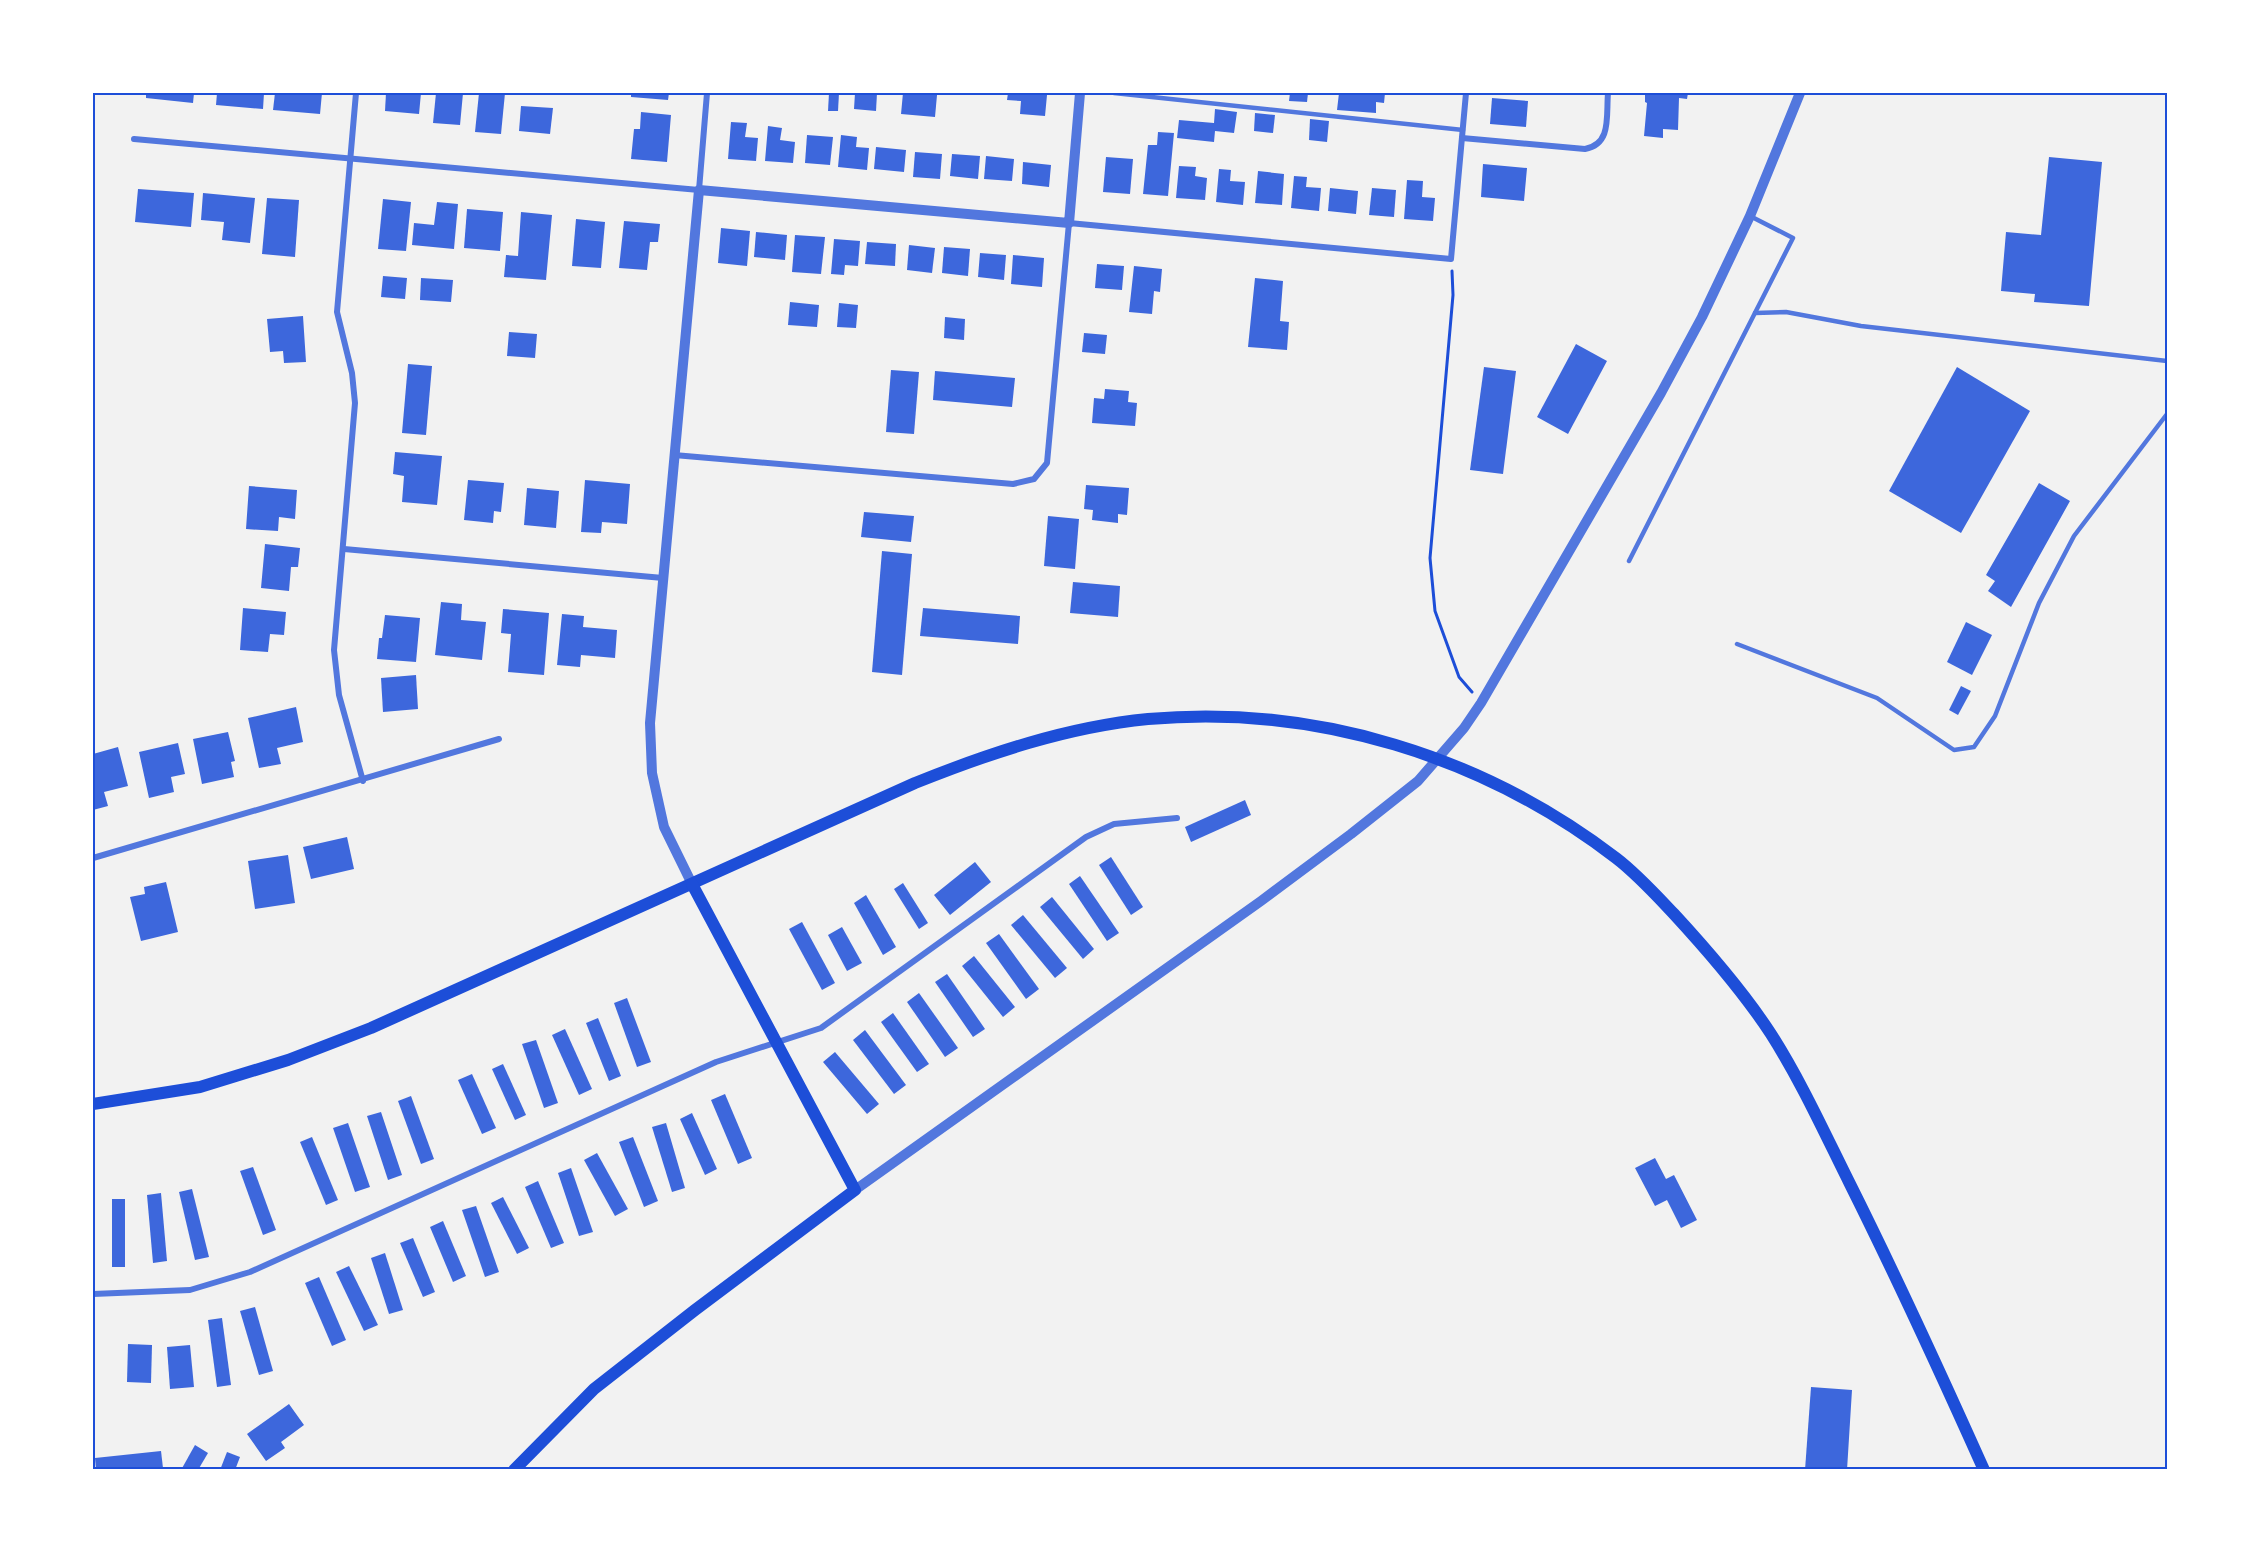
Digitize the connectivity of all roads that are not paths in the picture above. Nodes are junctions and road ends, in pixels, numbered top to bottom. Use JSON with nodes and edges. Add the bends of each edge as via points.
{"nodes":[{"id":1,"x":356,"y":93,"type":"edge"},
{"id":2,"x":707,"y":93,"type":"edge"},
{"id":3,"x":1080,"y":93,"type":"edge"},
{"id":4,"x":1114,"y":93,"type":"edge"},
{"id":5,"x":1466,"y":93,"type":"edge"},
{"id":6,"x":1608,"y":93,"type":"edge"},
{"id":7,"x":1800,"y":93,"type":"edge"},
{"id":8,"x":1463,"y":130,"type":"junction"},
{"id":9,"x":1462,"y":138,"type":"junction"},
{"id":10,"x":134,"y":139,"type":"dead end"},
{"id":11,"x":351,"y":159,"type":"junction"},
{"id":12,"x":699,"y":190,"type":"junction"},
{"id":13,"x":1750,"y":216,"type":"junction"},
{"id":14,"x":1069,"y":222,"type":"junction"},
{"id":15,"x":1755,"y":313,"type":"junction"},
{"id":16,"x":2167,"y":361,"type":"edge"},
{"id":17,"x":2167,"y":414,"type":"edge"},
{"id":18,"x":674,"y":455,"type":"junction"},
{"id":19,"x":344,"y":549,"type":"junction"},
{"id":20,"x":1629,"y":561,"type":"dead end"},
{"id":21,"x":663,"y":578,"type":"junction"},
{"id":22,"x":1737,"y":644,"type":"dead end"},
{"id":23,"x":499,"y":740,"type":"dead end"},
{"id":24,"x":363,"y":781,"type":"junction"},
{"id":25,"x":1177,"y":818,"type":"dead end"},
{"id":26,"x":93,"y":858,"type":"edge"},
{"id":27,"x":693,"y":884,"type":"junction"},
{"id":28,"x":776,"y":1043,"type":"junction"},
{"id":29,"x":93,"y":1104,"type":"edge"},
{"id":30,"x":855,"y":1190,"type":"junction"},
{"id":31,"x":93,"y":1294,"type":"edge"},
{"id":32,"x":513,"y":1470,"type":"edge"},
{"id":33,"x":1984,"y":1470,"type":"edge"}],
"edges":[{"from":1,"to":11,"type":"street"},
{"from":2,"to":12,"type":"street"},
{"from":3,"to":14,"type":"street"},
{"from":4,"to":8,"type":"lane"},
{"from":5,"to":8,"type":"street"},
{"from":6,"to":9,"type":"street","via":[[1604,139],[1597,147]]},
{"from":7,"to":13,"type":"street"},
{"from":8,"to":9,"type":"street"},
{"from":9,"to":14,"type":"street","via":[[1451,259]]},
{"from":10,"to":11,"type":"street"},
{"from":11,"to":12,"type":"street"},
{"from":11,"to":19,"type":"street","via":[[338,312],[355,403]]},
{"from":12,"to":14,"type":"street"},
{"from":12,"to":18,"type":"street"},
{"from":13,"to":15,"type":"lane","via":[[1793,238]]},
{"from":13,"to":30,"type":"street","via":[[1661,393],[1481,703],[1418,781],[1351,834]]},
{"from":14,"to":18,"type":"street","via":[[1047,463],[1034,479],[1013,484]]},
{"from":15,"to":16,"type":"lane","via":[[1786,312],[1861,326]]},
{"from":15,"to":20,"type":"lane"},
{"from":17,"to":22,"type":"lane","via":[[2074,536],[2039,603],[1995,716],[1974,747],[1954,750],[1877,698]]},
{"from":18,"to":21,"type":"street"},
{"from":19,"to":21,"type":"street"},
{"from":19,"to":24,"type":"street","via":[[334,650],[339,695]]},
{"from":21,"to":27,"type":"street","via":[[650,723],[652,773],[664,826]]},
{"from":23,"to":24,"type":"street"},
{"from":24,"to":26,"type":"street"},
{"from":25,"to":28,"type":"street","via":[[1114,824],[1086,837],[821,1028]]},
{"from":27,"to":28,"type":"main road"},
{"from":27,"to":29,"type":"main road","via":[[371,1028],[288,1060],[200,1087]]},
{"from":27,"to":33,"type":"main road","via":[[980,757],[1056,735],[1144,720],[1266,718],[1373,738],[1456,766],[1526,799],[1620,861],[1708,952],[1772,1036],[1872,1228]]},
{"from":28,"to":30,"type":"main road"},
{"from":28,"to":31,"type":"street","via":[[716,1062],[250,1272],[190,1290]]},
{"from":30,"to":32,"type":"main road","via":[[594,1389]]}]}
